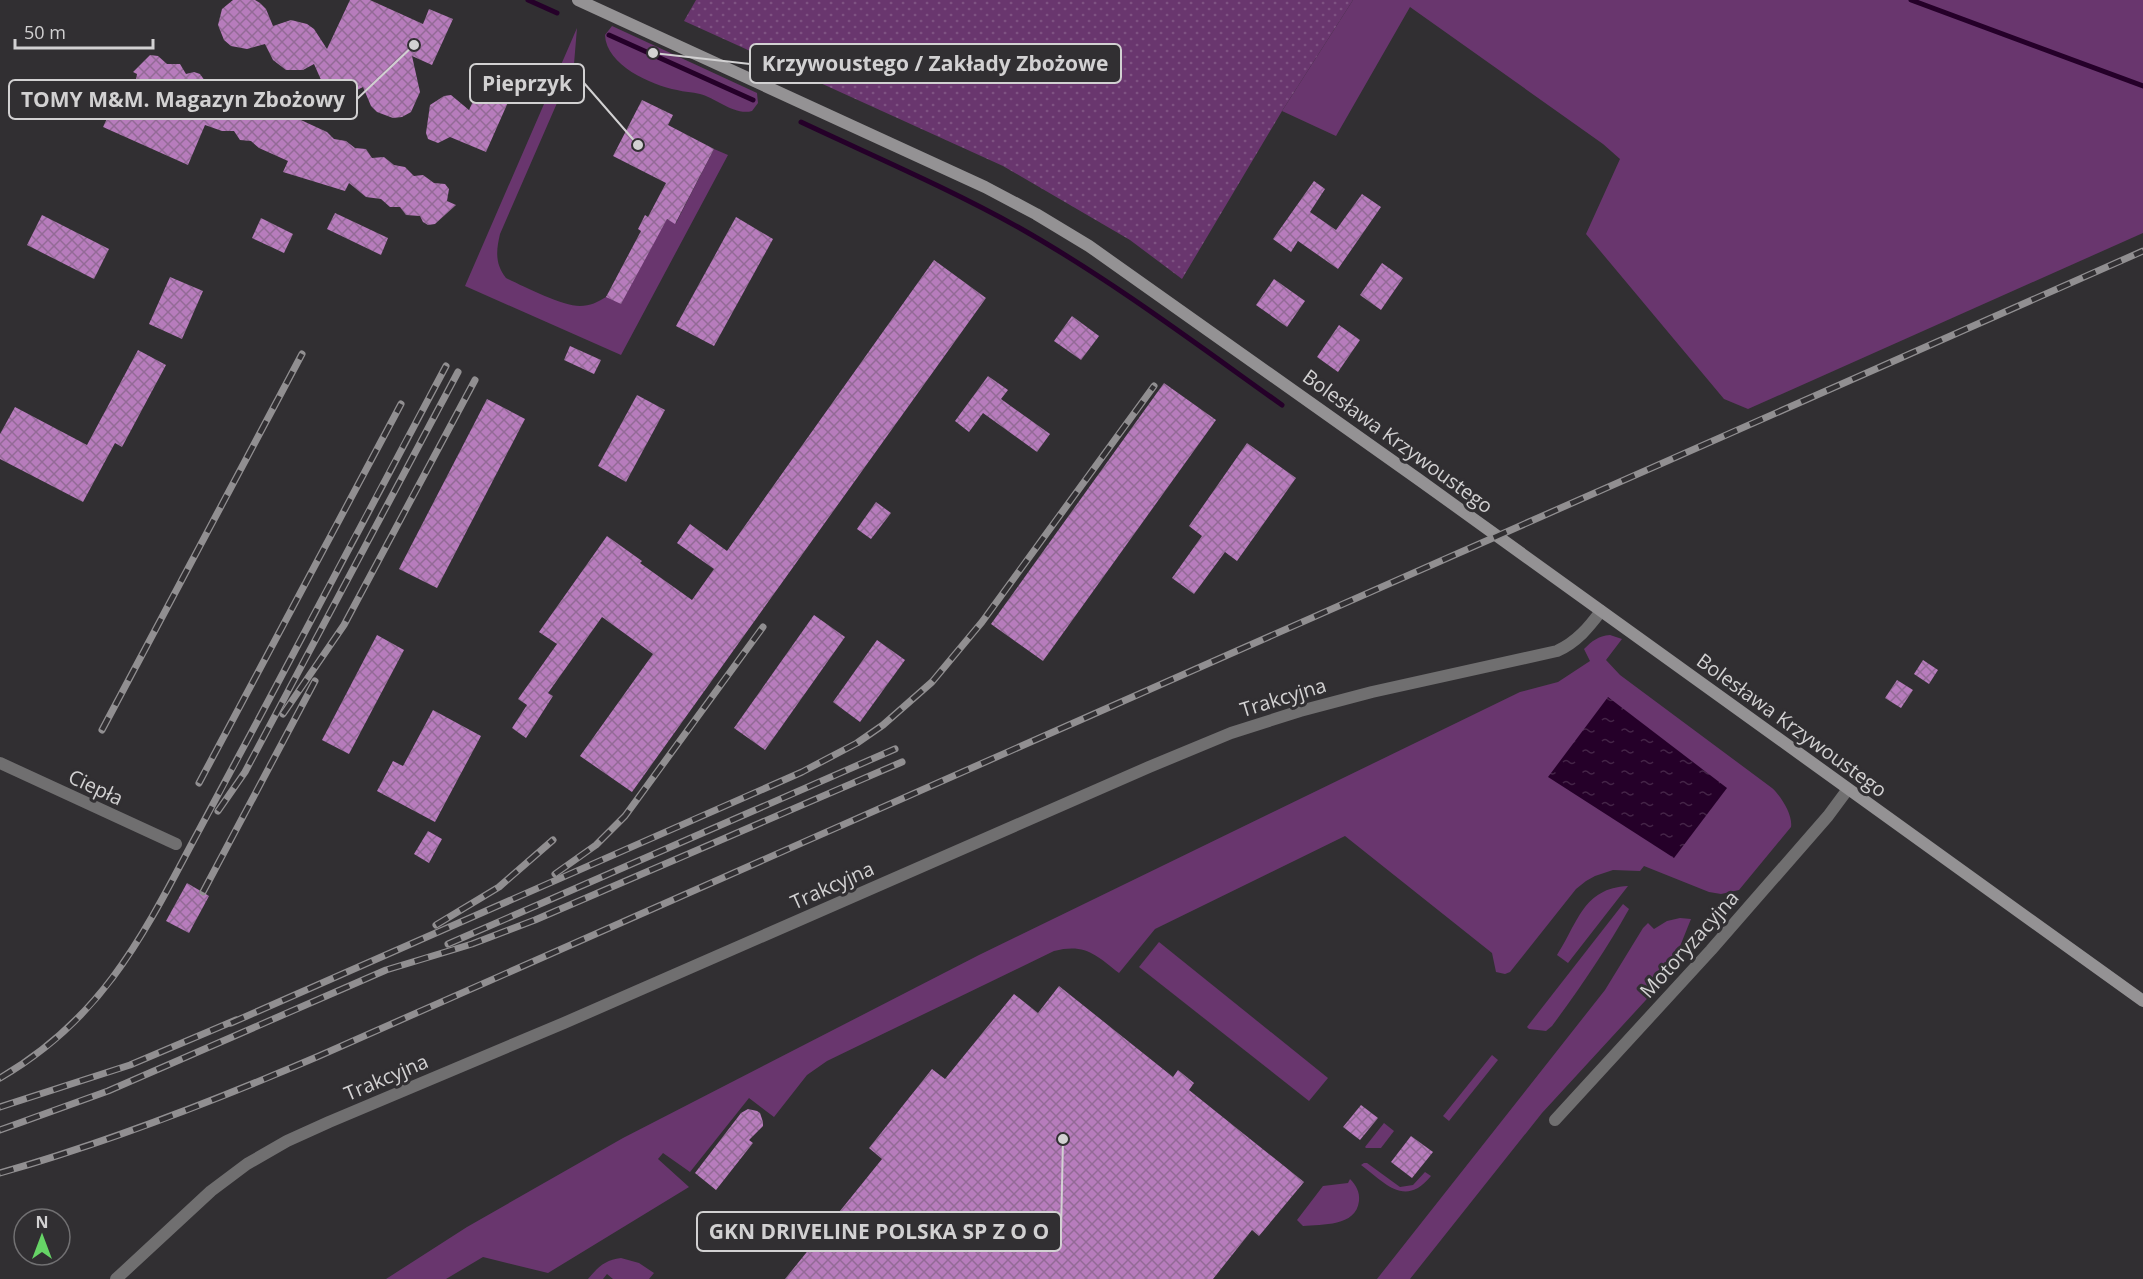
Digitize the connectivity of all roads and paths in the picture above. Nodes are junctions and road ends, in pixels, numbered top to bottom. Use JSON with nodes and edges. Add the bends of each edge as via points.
{"nodes":[{"id":1,"x":578,"y":0,"type":"edge"},
{"id":2,"x":1601,"y":611,"type":"junction"},
{"id":3,"x":0,"y":764,"type":"edge"},
{"id":4,"x":1848,"y":789,"type":"junction"},
{"id":5,"x":176,"y":844,"type":"dead end"},
{"id":6,"x":2143,"y":1001,"type":"edge"},
{"id":7,"x":1555,"y":1120,"type":"dead end"},
{"id":8,"x":116,"y":1279,"type":"edge"}],
"edges":[{"from":1,"to":2,"type":"street","name":"Bolesława Krzywoustego","via":[[947,168],[1036,214],[1154,290]]},
{"from":2,"to":4,"type":"street","name":"Bolesława Krzywoustego"},
{"from":2,"to":8,"type":"street","name":"Trakcyjna","via":[[1573,643],[1557,651],[1372,692],[1231,733],[329,1122],[247,1164],[211,1191]]},
{"from":3,"to":5,"type":"street","name":"Ciepła"},
{"from":4,"to":6,"type":"street","name":"Bolesława Krzywoustego"},
{"from":4,"to":7,"type":"street","name":"Motoryzacyjna","via":[[1711,950]]}]}
